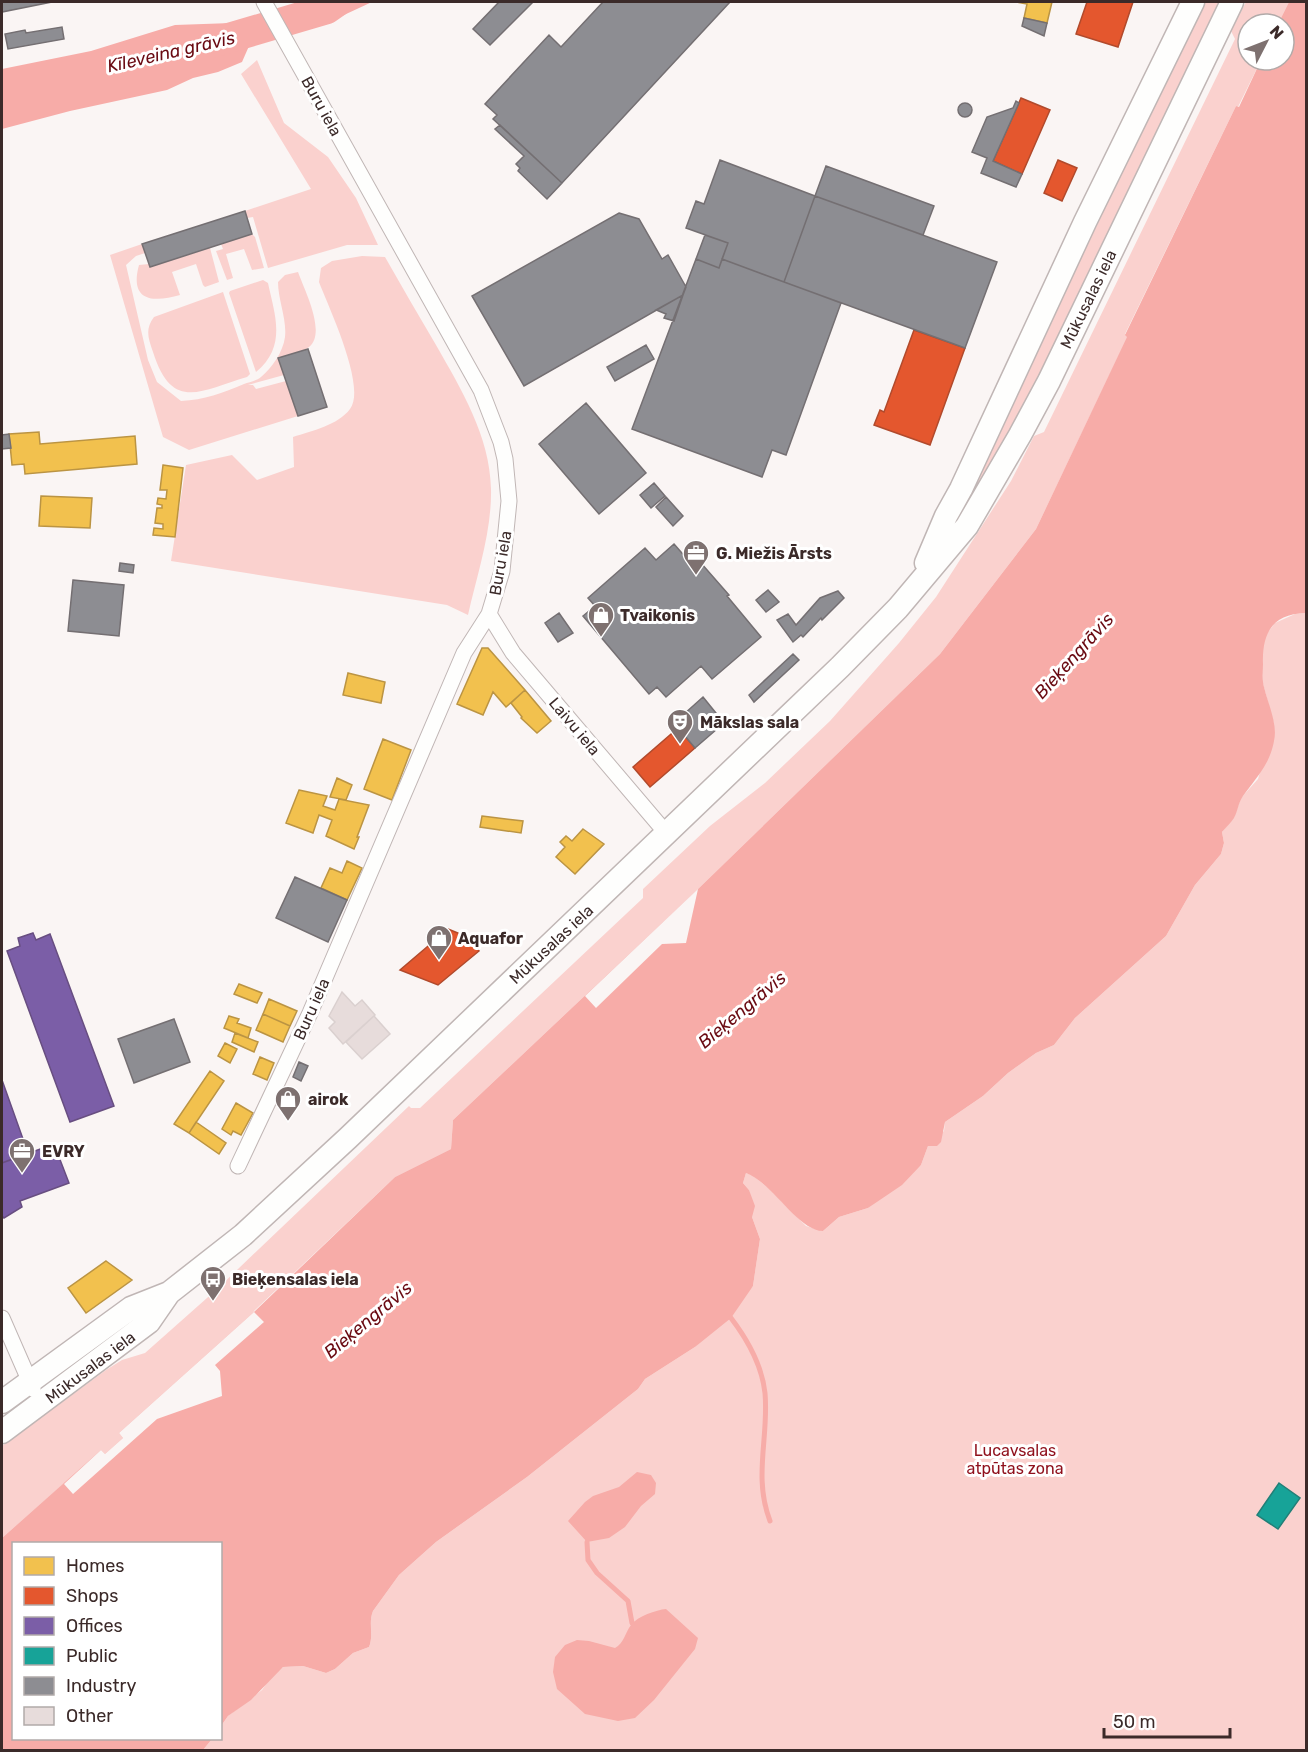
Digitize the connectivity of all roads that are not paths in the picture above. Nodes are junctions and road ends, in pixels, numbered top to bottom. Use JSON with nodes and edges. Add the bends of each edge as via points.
{"nodes":[{"id":1,"x":264,"y":2,"type":"edge"},
{"id":2,"x":1193,"y":2,"type":"edge"},
{"id":3,"x":1232,"y":2,"type":"edge"},
{"id":4,"x":919,"y":581,"type":"junction"},
{"id":5,"x":489,"y":614,"type":"junction"},
{"id":6,"x":667,"y":834,"type":"junction"},
{"id":7,"x":238,"y":1166,"type":"dead end"},
{"id":8,"x":169,"y":1293,"type":"junction"},
{"id":9,"x":2,"y":1318,"type":"edge"},
{"id":10,"x":29,"y":1382,"type":"junction"},
{"id":11,"x":2,"y":1402,"type":"edge"},
{"id":12,"x":41,"y":1403,"type":"junction"},
{"id":13,"x":2,"y":1432,"type":"edge"}],
"edges":[{"from":1,"to":5,"type":"street","name":"Buru iela","via":[[481,390],[496,427],[506,459],[509,501],[502,571]]},
{"from":2,"to":4,"type":"main road","name":"Mūkusalas iela","via":[[1085,222]]},
{"from":3,"to":4,"type":"main road","name":"Mūkusalas iela","via":[[1020,435],[967,526]]},
{"from":4,"to":6,"type":"main road","name":"Mūkusalas iela","via":[[870,638]]},
{"from":5,"to":6,"type":"street","name":"Laivu iela","via":[[513,653]]},
{"from":5,"to":7,"type":"street","name":"Buru iela","via":[[464,653],[314,1003]]},
{"from":6,"to":8,"type":"main road","name":"Mūkusalas iela","via":[[273,1208]]},
{"from":8,"to":10,"type":"main road","name":"Mūkusalas iela","via":[[131,1308]]},
{"from":8,"to":12,"type":"main road","name":"Mūkusalas iela","via":[[148,1322]]},
{"from":9,"to":10,"type":"street"},
{"from":10,"to":11,"type":"main road","name":"Mūkusalas iela"},
{"from":10,"to":12,"type":"street"},
{"from":12,"to":13,"type":"main road","name":"Mūkusalas iela"}]}
